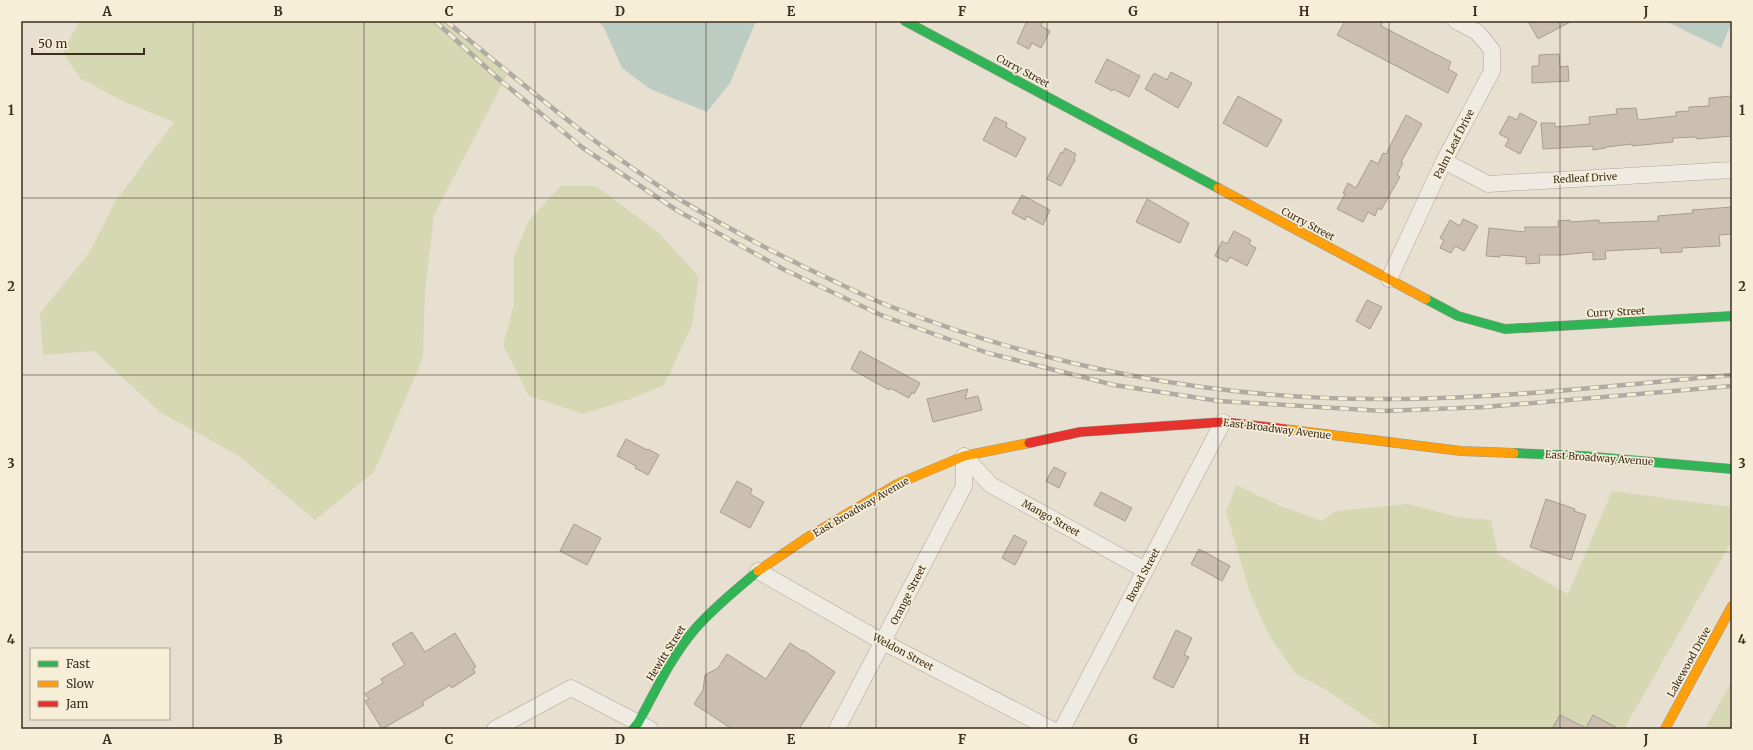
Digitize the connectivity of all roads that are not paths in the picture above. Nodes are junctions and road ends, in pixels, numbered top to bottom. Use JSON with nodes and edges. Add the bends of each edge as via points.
{"nodes":[{"id":1,"x":905,"y":21,"type":"edge"},
{"id":2,"x":1456,"y":21,"type":"edge"},
{"id":3,"x":1444,"y":161,"type":"junction"},
{"id":4,"x":1732,"y":170,"type":"edge"},
{"id":5,"x":1389,"y":280,"type":"junction"},
{"id":6,"x":1732,"y":316,"type":"edge"},
{"id":7,"x":1223,"y":422,"type":"junction"},
{"id":8,"x":964,"y":456,"type":"junction"},
{"id":9,"x":1732,"y":469,"type":"edge"},
{"id":10,"x":1145,"y":570,"type":"junction"},
{"id":11,"x":758,"y":571,"type":"junction"},
{"id":12,"x":1732,"y":606,"type":"edge"},
{"id":13,"x":883,"y":642,"type":"junction"},
{"id":14,"x":639,"y":727,"type":"edge"},
{"id":15,"x":495,"y":729,"type":"edge"},
{"id":16,"x":837,"y":729,"type":"edge"},
{"id":17,"x":1051,"y":729,"type":"edge"},
{"id":18,"x":1062,"y":729,"type":"edge"},
{"id":19,"x":1665,"y":729,"type":"edge"}],
"edges":[{"from":1,"to":5,"type":"main road","name":"Curry Street"},
{"from":2,"to":3,"type":"street","name":"Palm Leaf Drive","via":[[1477,32],[1492,50],[1492,71]]},
{"from":3,"to":4,"type":"street","name":"Redleaf Drive","via":[[1488,184]]},
{"from":3,"to":5,"type":"street","name":"Palm Leaf Drive"},
{"from":5,"to":6,"type":"main road","name":"Curry Street","via":[[1458,316],[1505,329]]},
{"from":7,"to":8,"type":"main road","name":"East Broadway Avenue","via":[[1080,432]]},
{"from":7,"to":9,"type":"main road","name":"East Broadway Avenue","via":[[1461,451],[1583,456]]},
{"from":7,"to":10,"type":"street","name":"Broad Street"},
{"from":8,"to":10,"type":"street","name":"Mango Street","via":[[991,485]]},
{"from":8,"to":11,"type":"main road","name":"East Broadway Avenue","via":[[897,484],[808,537]]},
{"from":8,"to":13,"type":"street","name":"Orange Street","via":[[964,486]]},
{"from":10,"to":18,"type":"street","name":"Broad Street"},
{"from":11,"to":13,"type":"street","name":"Weldon Street"},
{"from":11,"to":14,"type":"main road","name":"Hewitt Street","via":[[694,630],[669,667]]},
{"from":12,"to":19,"type":"main road","name":"Lakewood Drive"},
{"from":13,"to":16,"type":"street","name":"Orange Street"},
{"from":13,"to":17,"type":"street","name":"Weldon Street"},
{"from":14,"to":15,"type":"street","via":[[571,688]]}]}
